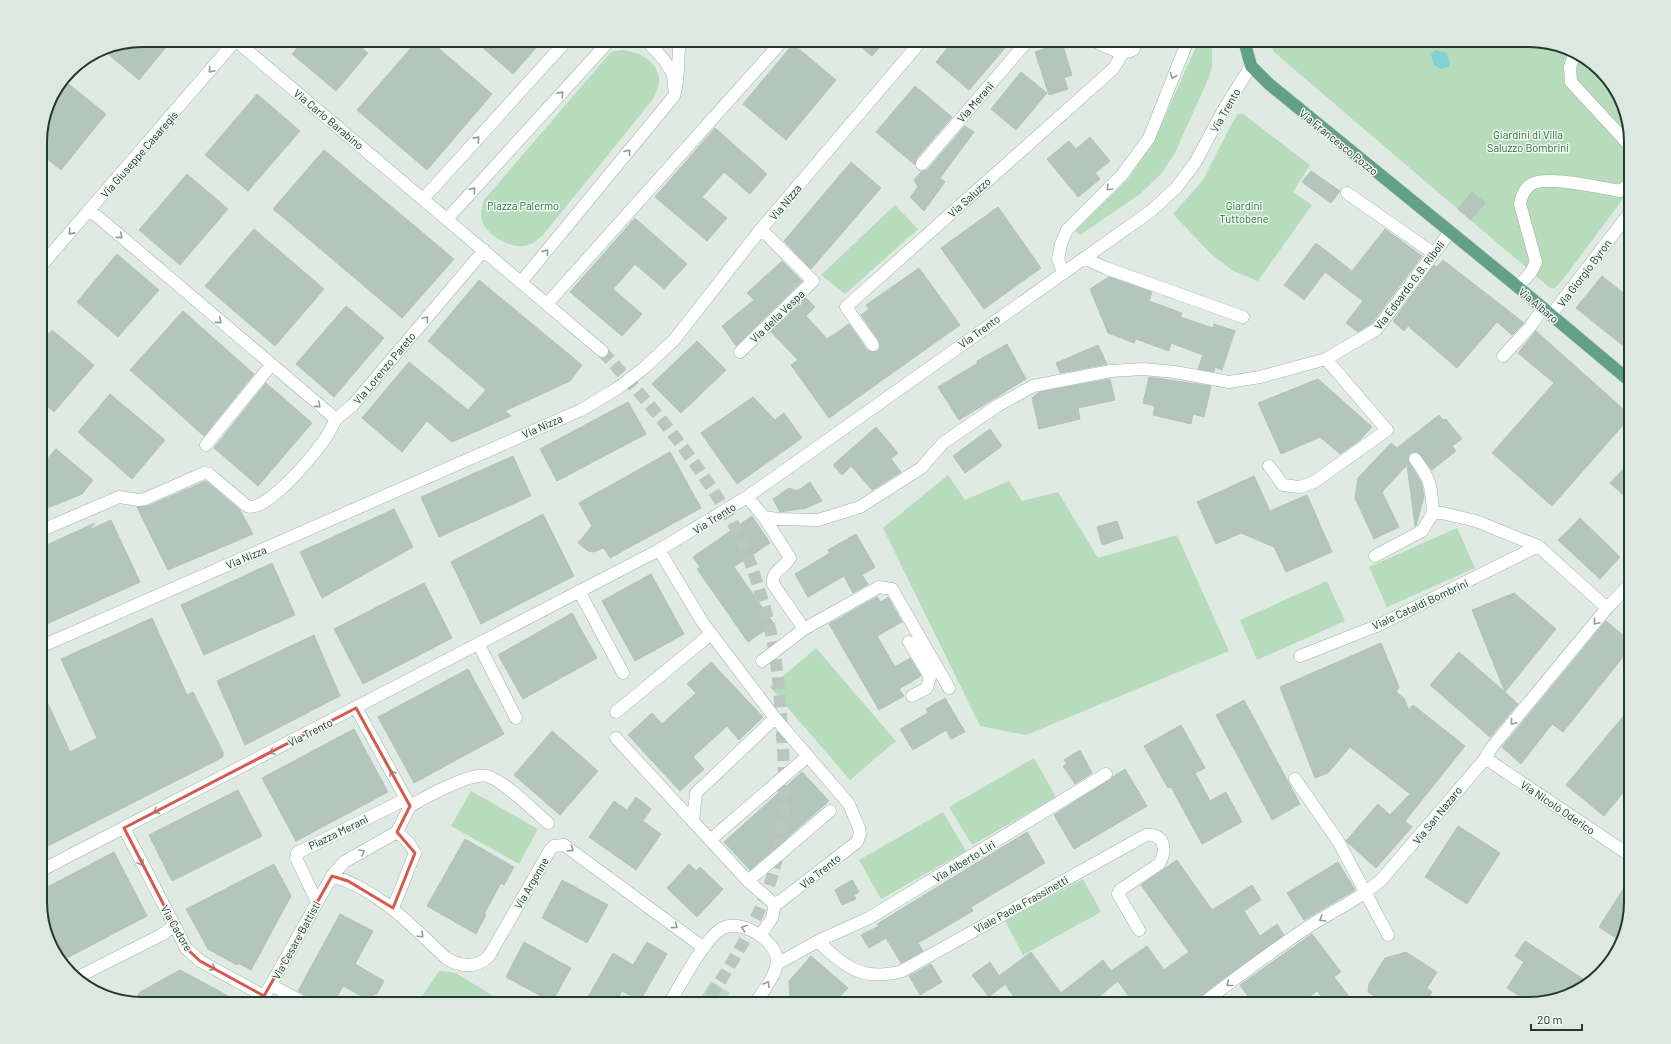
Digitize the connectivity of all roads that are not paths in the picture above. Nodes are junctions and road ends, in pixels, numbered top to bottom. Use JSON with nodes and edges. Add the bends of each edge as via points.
{"nodes":[{"id":1,"x":230,"y":47,"type":"edge"},
{"id":2,"x":244,"y":47,"type":"edge"},
{"id":3,"x":561,"y":47,"type":"edge"},
{"id":4,"x":604,"y":47,"type":"edge"},
{"id":5,"x":652,"y":47,"type":"edge"},
{"id":6,"x":679,"y":47,"type":"edge"},
{"id":7,"x":773,"y":47,"type":"edge"},
{"id":8,"x":916,"y":47,"type":"edge"},
{"id":9,"x":1022,"y":47,"type":"edge"},
{"id":10,"x":1131,"y":47,"type":"edge"},
{"id":11,"x":1185,"y":47,"type":"edge"},
{"id":12,"x":1246,"y":47,"type":"edge"},
{"id":13,"x":1573,"y":58,"type":"edge"},
{"id":14,"x":1251,"y":66,"type":"junction"},
{"id":15,"x":674,"y":96,"type":"junction"},
{"id":16,"x":1624,"y":139,"type":"edge"},
{"id":17,"x":922,"y":164,"type":"dead end"},
{"id":18,"x":1624,"y":188,"type":"edge"},
{"id":19,"x":1347,"y":193,"type":"dead end"},
{"id":20,"x":423,"y":199,"type":"junction"},
{"id":21,"x":90,"y":211,"type":"junction"},
{"id":22,"x":447,"y":219,"type":"junction"},
{"id":23,"x":1624,"y":219,"type":"edge"},
{"id":24,"x":761,"y":229,"type":"junction"},
{"id":25,"x":1450,"y":232,"type":"junction"},
{"id":26,"x":484,"y":250,"type":"junction"},
{"id":27,"x":1433,"y":254,"type":"junction"},
{"id":28,"x":1084,"y":258,"type":"junction"},
{"id":29,"x":47,"y":259,"type":"edge"},
{"id":30,"x":1063,"y":272,"type":"junction"},
{"id":31,"x":521,"y":282,"type":"junction"},
{"id":32,"x":1518,"y":288,"type":"junction"},
{"id":33,"x":546,"y":304,"type":"junction"},
{"id":34,"x":1547,"y":312,"type":"junction"},
{"id":35,"x":1243,"y":317,"type":"dead end"},
{"id":36,"x":874,"y":345,"type":"dead end"},
{"id":37,"x":602,"y":351,"type":"tunnel mouth"},
{"id":38,"x":740,"y":352,"type":"dead end"},
{"id":39,"x":1503,"y":356,"type":"dead end"},
{"id":40,"x":1326,"y":359,"type":"junction"},
{"id":41,"x":271,"y":365,"type":"junction"},
{"id":42,"x":1624,"y":373,"type":"edge"},
{"id":43,"x":336,"y":419,"type":"junction"},
{"id":44,"x":206,"y":445,"type":"dead end"},
{"id":45,"x":1415,"y":459,"type":"dead end"},
{"id":46,"x":1269,"y":466,"type":"dead end"},
{"id":47,"x":747,"y":497,"type":"junction"},
{"id":48,"x":1433,"y":513,"type":"junction"},
{"id":49,"x":764,"y":517,"type":"junction"},
{"id":50,"x":47,"y":528,"type":"edge"},
{"id":51,"x":1538,"y":546,"type":"junction"},
{"id":52,"x":659,"y":550,"type":"junction"},
{"id":53,"x":1374,"y":556,"type":"dead end"},
{"id":54,"x":1624,"y":590,"type":"edge"},
{"id":55,"x":579,"y":591,"type":"junction"},
{"id":56,"x":1607,"y":608,"type":"junction"},
{"id":57,"x":804,"y":628,"type":"junction"},
{"id":58,"x":711,"y":634,"type":"junction"},
{"id":59,"x":909,"y":642,"type":"junction"},
{"id":60,"x":47,"y":644,"type":"edge"},
{"id":61,"x":478,"y":645,"type":"junction"},
{"id":62,"x":1300,"y":656,"type":"dead end"},
{"id":63,"x":762,"y":660,"type":"dead end"},
{"id":64,"x":624,"y":673,"type":"dead end"},
{"id":65,"x":949,"y":688,"type":"dead end"},
{"id":66,"x":912,"y":696,"type":"dead end"},
{"id":67,"x":356,"y":708,"type":"junction"},
{"id":68,"x":616,"y":712,"type":"dead end"},
{"id":69,"x":516,"y":718,"type":"dead end"},
{"id":70,"x":775,"y":718,"type":"junction"},
{"id":71,"x":616,"y":738,"type":"dead end"},
{"id":72,"x":808,"y":756,"type":"junction"},
{"id":73,"x":1484,"y":760,"type":"junction"},
{"id":74,"x":1106,"y":774,"type":"dead end"},
{"id":75,"x":1295,"y":779,"type":"dead end"},
{"id":76,"x":408,"y":802,"type":"junction"},
{"id":77,"x":830,"y":811,"type":"dead end"},
{"id":78,"x":693,"y":821,"type":"junction"},
{"id":79,"x":548,"y":823,"type":"dead end"},
{"id":80,"x":124,"y":828,"type":"junction"},
{"id":81,"x":397,"y":832,"type":"junction"},
{"id":82,"x":710,"y":840,"type":"junction"},
{"id":83,"x":1624,"y":851,"type":"edge"},
{"id":84,"x":47,"y":867,"type":"edge"},
{"id":85,"x":332,"y":876,"type":"junction"},
{"id":86,"x":748,"y":881,"type":"junction"},
{"id":87,"x":1365,"y":894,"type":"junction"},
{"id":88,"x":317,"y":902,"type":"junction"},
{"id":89,"x":775,"y":904,"type":"junction"},
{"id":90,"x":393,"y":908,"type":"junction"},
{"id":91,"x":174,"y":926,"type":"junction"},
{"id":92,"x":1139,"y":930,"type":"dead end"},
{"id":93,"x":1388,"y":935,"type":"dead end"},
{"id":94,"x":760,"y":936,"type":"junction"},
{"id":95,"x":818,"y":941,"type":"junction"},
{"id":96,"x":704,"y":948,"type":"junction"},
{"id":97,"x":777,"y":964,"type":"junction"},
{"id":98,"x":82,"y":975,"type":"edge"},
{"id":99,"x":271,"y":985,"type":"junction"},
{"id":100,"x":257,"y":997,"type":"edge"},
{"id":101,"x":264,"y":997,"type":"edge"},
{"id":102,"x":293,"y":997,"type":"edge"},
{"id":103,"x":673,"y":997,"type":"edge"},
{"id":104,"x":759,"y":997,"type":"edge"},
{"id":105,"x":1211,"y":997,"type":"edge"}],
"edges":[{"from":1,"to":21,"type":"street","name":"Via Giuseppe Casaregis","one_way":true},
{"from":2,"to":20,"type":"street","name":"Via Carlo Barabino"},
{"from":20,"to":3,"type":"street","one_way":true},
{"from":22,"to":4,"type":"street","one_way":true},
{"from":5,"to":15,"type":"street","via":[[673,74]]},
{"from":6,"to":15,"type":"street","via":[[679,82]]},
{"from":7,"to":33,"type":"street"},
{"from":8,"to":24,"type":"street","name":"Via Nizza"},
{"from":9,"to":17,"type":"street","name":"Via Merani"},
{"from":10,"to":36,"type":"street","name":"Via Saluzzo","via":[[1113,69],[846,307]]},
{"from":11,"to":30,"type":"street","one_way":true,"via":[[1148,138],[1122,175],[1067,230],[1058,259]]},
{"from":12,"to":14,"type":"main road","name":"Via Francesco Pozzo"},
{"from":13,"to":16,"type":"street","via":[[1570,67],[1571,82]]},
{"from":14,"to":25,"type":"main road","name":"Via Francesco Pozzo","via":[[1269,84]]},
{"from":14,"to":28,"type":"street","name":"Via Trento","via":[[1195,163],[1176,188],[1151,211]]},
{"from":31,"to":15,"type":"street","one_way":true},
{"from":18,"to":32,"type":"street","via":[[1620,191],[1548,180],[1529,186],[1522,195],[1520,204],[1536,262]]},
{"from":19,"to":27,"type":"street"},
{"from":20,"to":22,"type":"street"},
{"from":21,"to":29,"type":"street","name":"Via Giuseppe Casaregis","one_way":true},
{"from":21,"to":41,"type":"street","one_way":true},
{"from":22,"to":26,"type":"street"},
{"from":23,"to":34,"type":"street","name":"Via Giorgio Byron"},
{"from":24,"to":38,"type":"street","name":"Via della Vespa","via":[[813,281]]},
{"from":24,"to":60,"type":"street","name":"Via Nizza","via":[[674,340],[644,368],[612,392],[581,410]]},
{"from":25,"to":27,"type":"street","name":"Via Edoardo G.B. Riboli"},
{"from":25,"to":32,"type":"main road","name":"Via Albaro"},
{"from":26,"to":31,"type":"street"},
{"from":43,"to":26,"type":"street","name":"Via Lorenzo Pareto","one_way":true,"via":[[353,405]]},
{"from":27,"to":40,"type":"street","name":"Via Edoardo G.B. Riboli","via":[[1377,329]]},
{"from":28,"to":30,"type":"street","name":"Via Trento"},
{"from":28,"to":35,"type":"street"},
{"from":30,"to":47,"type":"street","name":"Via Trento"},
{"from":31,"to":33,"type":"street"},
{"from":32,"to":34,"type":"main road","name":"Via Albaro"},
{"from":33,"to":37,"type":"street"},
{"from":34,"to":39,"type":"street","name":"Via Giorgio Byron"},
{"from":34,"to":42,"type":"main road","name":"Via Albaro"},
{"from":40,"to":46,"type":"street","via":[[1387,430],[1314,482],[1300,487],[1283,485]]},
{"from":40,"to":49,"type":"street","name":"Via Edoardo G.B. Riboli","via":[[1260,377],[1229,382],[1143,369],[1111,371],[1033,386],[997,406],[943,443],[921,468],[860,507],[818,520],[798,521]]},
{"from":41,"to":43,"type":"street","one_way":true},
{"from":41,"to":44,"type":"street"},
{"from":43,"to":50,"type":"street","via":[[323,442],[302,467],[273,496],[254,507],[247,506],[209,474],[204,473],[145,499],[119,497]]},
{"from":45,"to":48,"type":"street","via":[[1427,474],[1431,485]]},
{"from":47,"to":49,"type":"street"},
{"from":47,"to":52,"type":"street","name":"Via Trento"},
{"from":48,"to":51,"type":"street","via":[[1476,521]]},
{"from":48,"to":53,"type":"street","via":[[1422,531]]},
{"from":49,"to":57,"type":"street","via":[[790,558],[787,564],[775,572],[772,577],[773,584]]},
{"from":51,"to":56,"type":"street"},
{"from":51,"to":62,"type":"street","name":"Viale Cataldi Bombrini","via":[[1379,624]]},
{"from":52,"to":55,"type":"street","name":"Via Trento"},
{"from":52,"to":58,"type":"street","name":"Via Trento"},
{"from":54,"to":56,"type":"street","name":"Via San Nazaro"},
{"from":55,"to":61,"type":"street","name":"Via Trento"},
{"from":55,"to":64,"type":"street"},
{"from":56,"to":73,"type":"street","name":"Via San Nazaro","one_way":true},
{"from":57,"to":59,"type":"street","via":[[879,587],[886,587],[892,589]]},
{"from":57,"to":63,"type":"street"},
{"from":58,"to":68,"type":"street"},
{"from":58,"to":70,"type":"street","name":"Via Trento"},
{"from":59,"to":65,"type":"street"},
{"from":59,"to":66,"type":"street","via":[[930,677],[927,688]]},
{"from":61,"to":67,"type":"street","name":"Via Trento"},
{"from":61,"to":69,"type":"street"},
{"from":76,"to":67,"type":"street","one_way":true},
{"from":67,"to":80,"type":"street","name":"Via Trento","one_way":true},
{"from":70,"to":72,"type":"street","name":"Via Trento"},
{"from":70,"to":78,"type":"street","via":[[696,792]]},
{"from":71,"to":78,"type":"street"},
{"from":72,"to":82,"type":"street"},
{"from":72,"to":89,"type":"street","name":"Via Trento","via":[[849,804],[859,828],[859,838]]},
{"from":73,"to":83,"type":"street","name":"Via Nicolò Oderico","via":[[1491,762]]},
{"from":73,"to":87,"type":"street","name":"Via San Nazaro","via":[[1394,867]]},
{"from":74,"to":95,"type":"street","name":"Via Alberto Liri","via":[[869,918]]},
{"from":75,"to":87,"type":"street","via":[[1338,841]]},
{"from":76,"to":79,"type":"street","name":"Piazza Merani","via":[[478,775],[487,776],[502,785]]},
{"from":76,"to":81,"type":"street"},
{"from":76,"to":88,"type":"street","name":"Piazza Merani","via":[[297,853],[296,858]]},
{"from":77,"to":86,"type":"street"},
{"from":78,"to":82,"type":"street"},
{"from":80,"to":84,"type":"street","name":"Via Trento"},
{"from":80,"to":91,"type":"street","name":"Via Cadore","one_way":true},
{"from":85,"to":81,"type":"street","one_way":true,"via":[[344,862]]},
{"from":81,"to":90,"type":"street","via":[[409,843],[414,853]]},
{"from":82,"to":86,"type":"street"},
{"from":85,"to":88,"type":"street","name":"Via Cesare Battisti"},
{"from":85,"to":90,"type":"street","via":[[348,881]]},
{"from":86,"to":89,"type":"street"},
{"from":87,"to":93,"type":"street"},
{"from":87,"to":105,"type":"street","name":"Via San Nazaro","one_way":true,"via":[[1309,926]]},
{"from":88,"to":99,"type":"street","name":"Via Cesare Battisti"},
{"from":89,"to":94,"type":"street","via":[[772,918]]},
{"from":90,"to":96,"type":"street","name":"Via Argonne","one_way":true,"via":[[446,958],[464,966],[479,964],[489,956],[550,850],[554,846],[564,845]]},
{"from":91,"to":98,"type":"street"},
{"from":91,"to":100,"type":"street","name":"Via Cadore","one_way":true,"via":[[194,957]]},
{"from":92,"to":95,"type":"street","name":"Viale Paola Frassinetti","via":[[1118,894],[1120,890],[1159,864],[1162,859],[1163,844],[1151,834],[902,971],[883,975],[855,970],[836,959]]},
{"from":94,"to":96,"type":"street","one_way":true,"via":[[739,925],[727,926]]},
{"from":94,"to":97,"type":"street","via":[[776,953]]},
{"from":95,"to":97,"type":"street"},
{"from":96,"to":103,"type":"street"},
{"from":104,"to":97,"type":"street","one_way":true},
{"from":99,"to":101,"type":"street","name":"Via Cesare Battisti"},
{"from":99,"to":102,"type":"street"}]}
